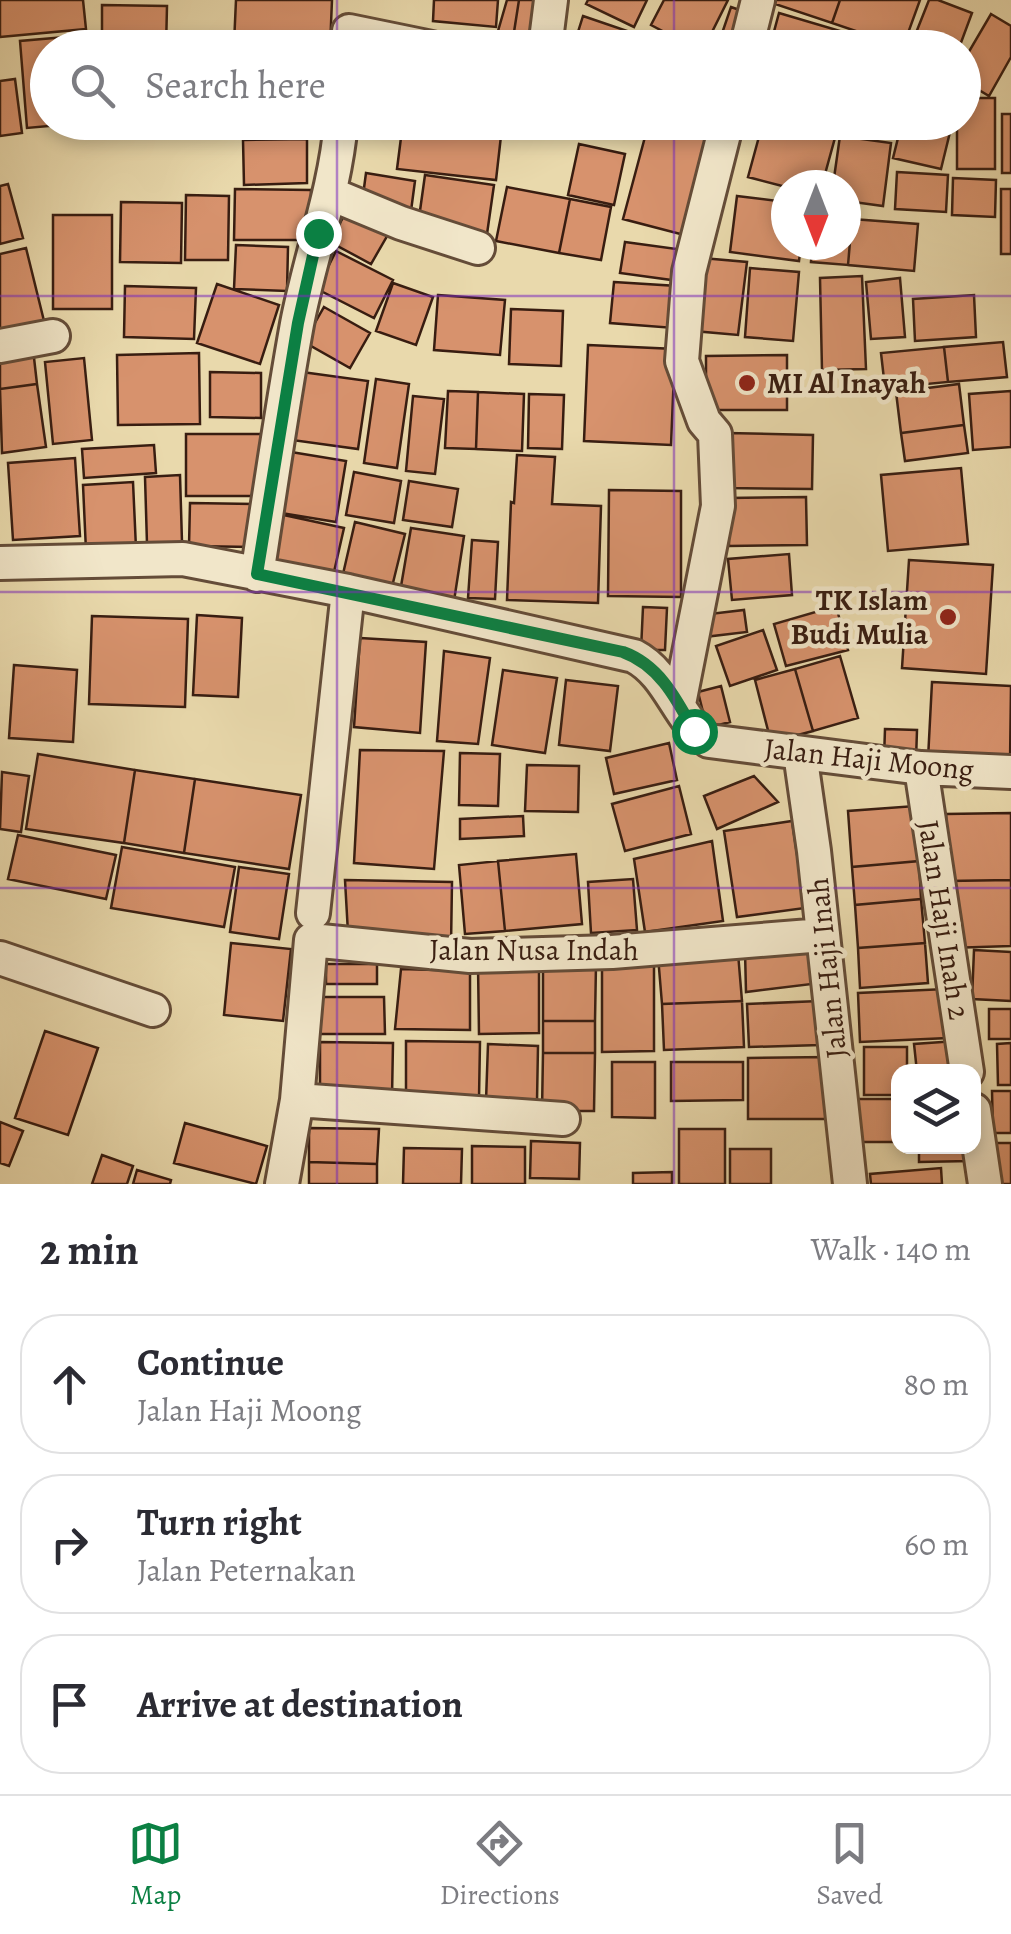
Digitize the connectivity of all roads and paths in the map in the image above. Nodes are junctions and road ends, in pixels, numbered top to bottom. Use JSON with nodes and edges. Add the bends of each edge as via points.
{"nodes":[{"id":1,"x":551,"y":0,"type":"edge"},
{"id":2,"x":758,"y":0,"type":"edge"},
{"id":3,"x":548,"y":30,"type":"edge"},
{"id":4,"x":750,"y":30,"type":"edge"},
{"id":5,"x":338,"y":140,"type":"edge"},
{"id":6,"x":718,"y":140,"type":"edge"},
{"id":7,"x":331,"y":194,"type":"junction"},
{"id":8,"x":478,"y":248,"type":"dead end"},
{"id":9,"x":53,"y":336,"type":"dead end"},
{"id":10,"x":0,"y":346,"type":"edge"},
{"id":11,"x":0,"y":563,"type":"edge"},
{"id":12,"x":257,"y":574,"type":"junction"},
{"id":13,"x":348,"y":591,"type":"junction"},
{"id":14,"x":680,"y":704,"type":"junction"},
{"id":15,"x":800,"y":754,"type":"junction"},
{"id":16,"x":921,"y":768,"type":"junction"},
{"id":17,"x":1011,"y":772,"type":"edge"},
{"id":18,"x":313,"y":913,"type":"dead end"},
{"id":19,"x":823,"y":935,"type":"junction"},
{"id":20,"x":0,"y":958,"type":"edge"},
{"id":21,"x":153,"y":1010,"type":"dead end"},
{"id":22,"x":967,"y":1064,"type":"edge"},
{"id":23,"x":297,"y":1100,"type":"junction"},
{"id":24,"x":563,"y":1119,"type":"dead end"},
{"id":25,"x":981,"y":1154,"type":"edge"},
{"id":26,"x":282,"y":1184,"type":"edge"},
{"id":27,"x":850,"y":1184,"type":"edge"},
{"id":28,"x":985,"y":1184,"type":"edge"}],
"edges":[{"from":1,"to":3,"type":"street"},
{"from":2,"to":4,"type":"street"},
{"from":5,"to":7,"type":"street"},
{"from":6,"to":14,"type":"street","via":[[689,272],[682,361],[715,434],[718,506]]},
{"from":7,"to":8,"type":"street"},
{"from":7,"to":12,"type":"street","via":[[298,323]]},
{"from":9,"to":10,"type":"street"},
{"from":11,"to":12,"type":"street","name":"Jalan Haji Moong","via":[[184,559]]},
{"from":12,"to":13,"type":"street","name":"Jalan Haji Moong"},
{"from":13,"to":14,"type":"street","name":"Jalan Haji Moong","via":[[623,652],[652,668]]},
{"from":13,"to":18,"type":"street"},
{"from":14,"to":15,"type":"street","name":"Jalan Haji Moong","via":[[694,731],[709,742]]},
{"from":15,"to":16,"type":"street","name":"Jalan Haji Moong"},
{"from":15,"to":19,"type":"street","name":"Jalan Haji Inah"},
{"from":16,"to":17,"type":"street","name":"Jalan Haji Moong"},
{"from":16,"to":22,"type":"street","name":"Jalan Haji Inah 2"},
{"from":19,"to":23,"type":"street","name":"Jalan Nusa Indah","via":[[470,956],[312,940]]},
{"from":19,"to":27,"type":"street","name":"Jalan Haji Inah"},
{"from":20,"to":21,"type":"street"},
{"from":23,"to":24,"type":"street"},
{"from":23,"to":26,"type":"street","name":"Jalan Nusa Indah"},
{"from":25,"to":28,"type":"street"}]}
